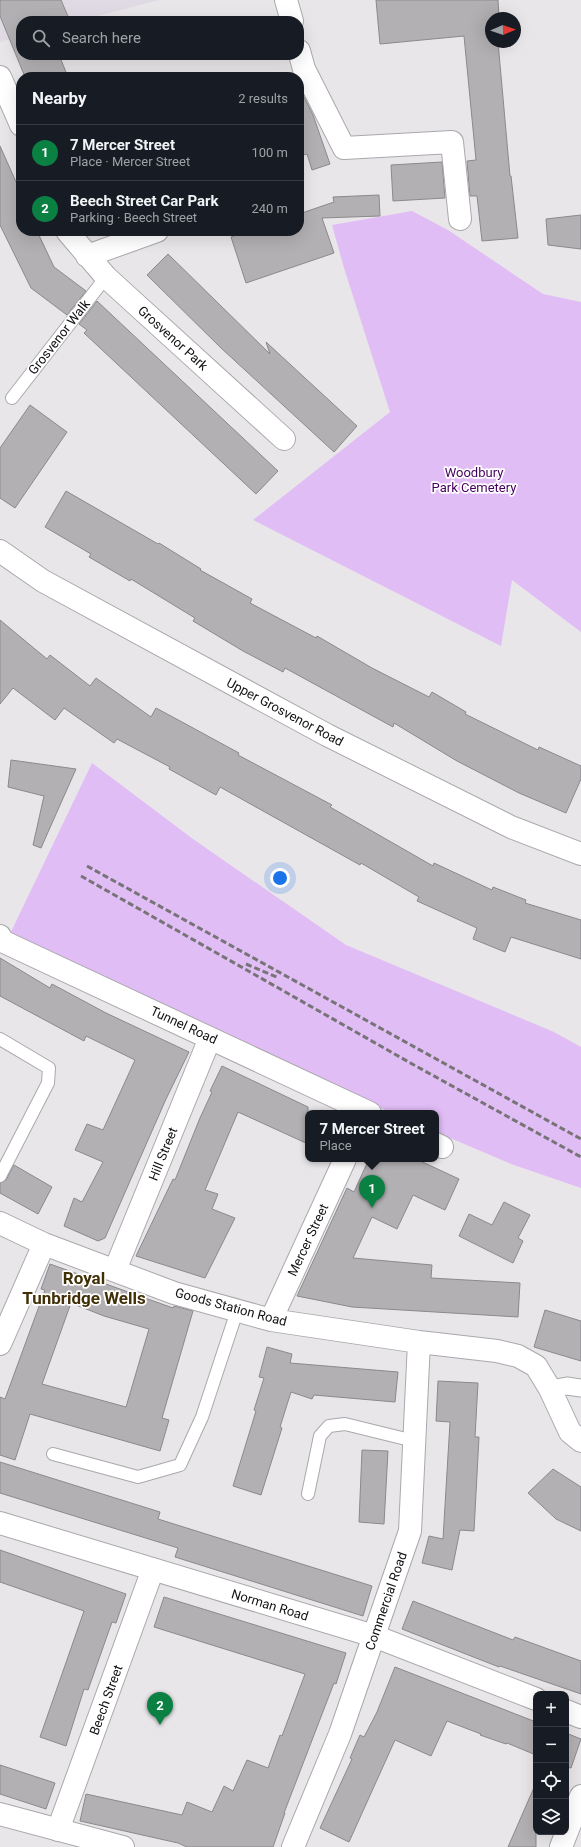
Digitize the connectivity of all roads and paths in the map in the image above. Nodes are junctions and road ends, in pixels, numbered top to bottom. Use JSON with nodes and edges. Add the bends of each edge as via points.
{"nodes":[{"id":1,"x":286,"y":0,"type":"edge"},
{"id":2,"x":291,"y":16,"type":"edge"},
{"id":3,"x":302,"y":60,"type":"edge"},
{"id":4,"x":0,"y":77,"type":"edge"},
{"id":5,"x":16,"y":114,"type":"edge"},
{"id":6,"x":460,"y":219,"type":"dead end"},
{"id":7,"x":70,"y":236,"type":"edge"},
{"id":8,"x":143,"y":236,"type":"edge"},
{"id":9,"x":87,"y":256,"type":"junction"},
{"id":10,"x":106,"y":277,"type":"junction"},
{"id":11,"x":12,"y":398,"type":"dead end"},
{"id":12,"x":284,"y":439,"type":"dead end"},
{"id":13,"x":0,"y":551,"type":"edge"},
{"id":14,"x":581,"y":854,"type":"edge"},
{"id":15,"x":0,"y":936,"type":"edge"},
{"id":16,"x":210,"y":1038,"type":"junction"},
{"id":17,"x":0,"y":1039,"type":"edge"},
{"id":18,"x":363,"y":1110,"type":"edge"},
{"id":19,"x":344,"y":1162,"type":"edge"},
{"id":20,"x":0,"y":1176,"type":"edge"},
{"id":21,"x":0,"y":1223,"type":"edge"},
{"id":22,"x":44,"y":1244,"type":"junction"},
{"id":23,"x":115,"y":1270,"type":"junction"},
{"id":24,"x":237,"y":1311,"type":"junction"},
{"id":25,"x":271,"y":1320,"type":"junction"},
{"id":26,"x":419,"y":1342,"type":"junction"},
{"id":27,"x":0,"y":1344,"type":"edge"},
{"id":28,"x":581,"y":1388,"type":"edge"},
{"id":29,"x":550,"y":1389,"type":"junction"},
{"id":30,"x":581,"y":1440,"type":"edge"},
{"id":31,"x":414,"y":1441,"type":"junction"},
{"id":32,"x":53,"y":1454,"type":"dead end"},
{"id":33,"x":308,"y":1494,"type":"dead end"},
{"id":34,"x":0,"y":1523,"type":"edge"},
{"id":35,"x":153,"y":1570,"type":"junction"},
{"id":36,"x":374,"y":1636,"type":"junction"},
{"id":37,"x":533,"y":1698,"type":"edge"},
{"id":38,"x":569,"y":1712,"type":"edge"},
{"id":39,"x":581,"y":1717,"type":"edge"},
{"id":40,"x":581,"y":1796,"type":"edge"},
{"id":41,"x":0,"y":1814,"type":"edge"},
{"id":42,"x":58,"y":1830,"type":"junction"},
{"id":43,"x":123,"y":1847,"type":"edge"},
{"id":44,"x":293,"y":1847,"type":"edge"},
{"id":45,"x":561,"y":1847,"type":"edge"}],
"edges":[{"from":1,"to":2,"type":"street"},
{"from":3,"to":6,"type":"street","via":[[344,148],[452,142]]},
{"from":4,"to":5,"type":"street"},
{"from":7,"to":9,"type":"street","name":"Grosvenor Park"},
{"from":8,"to":9,"type":"street"},
{"from":9,"to":10,"type":"street","name":"Grosvenor Park"},
{"from":10,"to":11,"type":"lane","name":"Grosvenor Walk"},
{"from":10,"to":12,"type":"street","name":"Grosvenor Park"},
{"from":13,"to":14,"type":"street","name":"Upper Grosvenor Road","via":[[42,581],[327,735],[511,827]]},
{"from":15,"to":16,"type":"street","name":"Tunnel Road","via":[[2,941]]},
{"from":16,"to":18,"type":"street","name":"Tunnel Road"},
{"from":16,"to":23,"type":"street","name":"Hill Street"},
{"from":17,"to":20,"type":"lane","via":[[49,1068],[48,1083]]},
{"from":19,"to":25,"type":"street","name":"Mercer Street"},
{"from":21,"to":22,"type":"street","name":"Goods Station Road"},
{"from":22,"to":23,"type":"street","name":"Goods Station Road"},
{"from":22,"to":27,"type":"street"},
{"from":23,"to":24,"type":"street","name":"Goods Station Road","via":[[174,1294]]},
{"from":24,"to":25,"type":"street","name":"Goods Station Road"},
{"from":24,"to":32,"type":"lane","via":[[202,1417],[180,1465],[138,1477]]},
{"from":25,"to":26,"type":"street","name":"Goods Station Road"},
{"from":26,"to":29,"type":"street","name":"Goods Station Road","via":[[497,1351],[518,1356],[536,1366]]},
{"from":26,"to":31,"type":"street","name":"Commercial Road"},
{"from":28,"to":29,"type":"street","via":[[567,1386]]},
{"from":29,"to":30,"type":"street","name":"Goods Station Road","via":[[570,1432]]},
{"from":31,"to":33,"type":"lane","via":[[345,1424],[329,1426],[320,1436]]},
{"from":31,"to":36,"type":"street","name":"Commercial Road","via":[[410,1531]]},
{"from":34,"to":35,"type":"street","name":"Norman Road"},
{"from":35,"to":36,"type":"street","name":"Norman Road"},
{"from":35,"to":42,"type":"street","name":"Beech Street"},
{"from":36,"to":37,"type":"street","name":"Norman Road"},
{"from":36,"to":44,"type":"street","name":"Commercial Road","via":[[340,1734]]},
{"from":38,"to":39,"type":"street"},
{"from":40,"to":45,"type":"street"},
{"from":41,"to":42,"type":"street"},
{"from":42,"to":43,"type":"street"}]}
